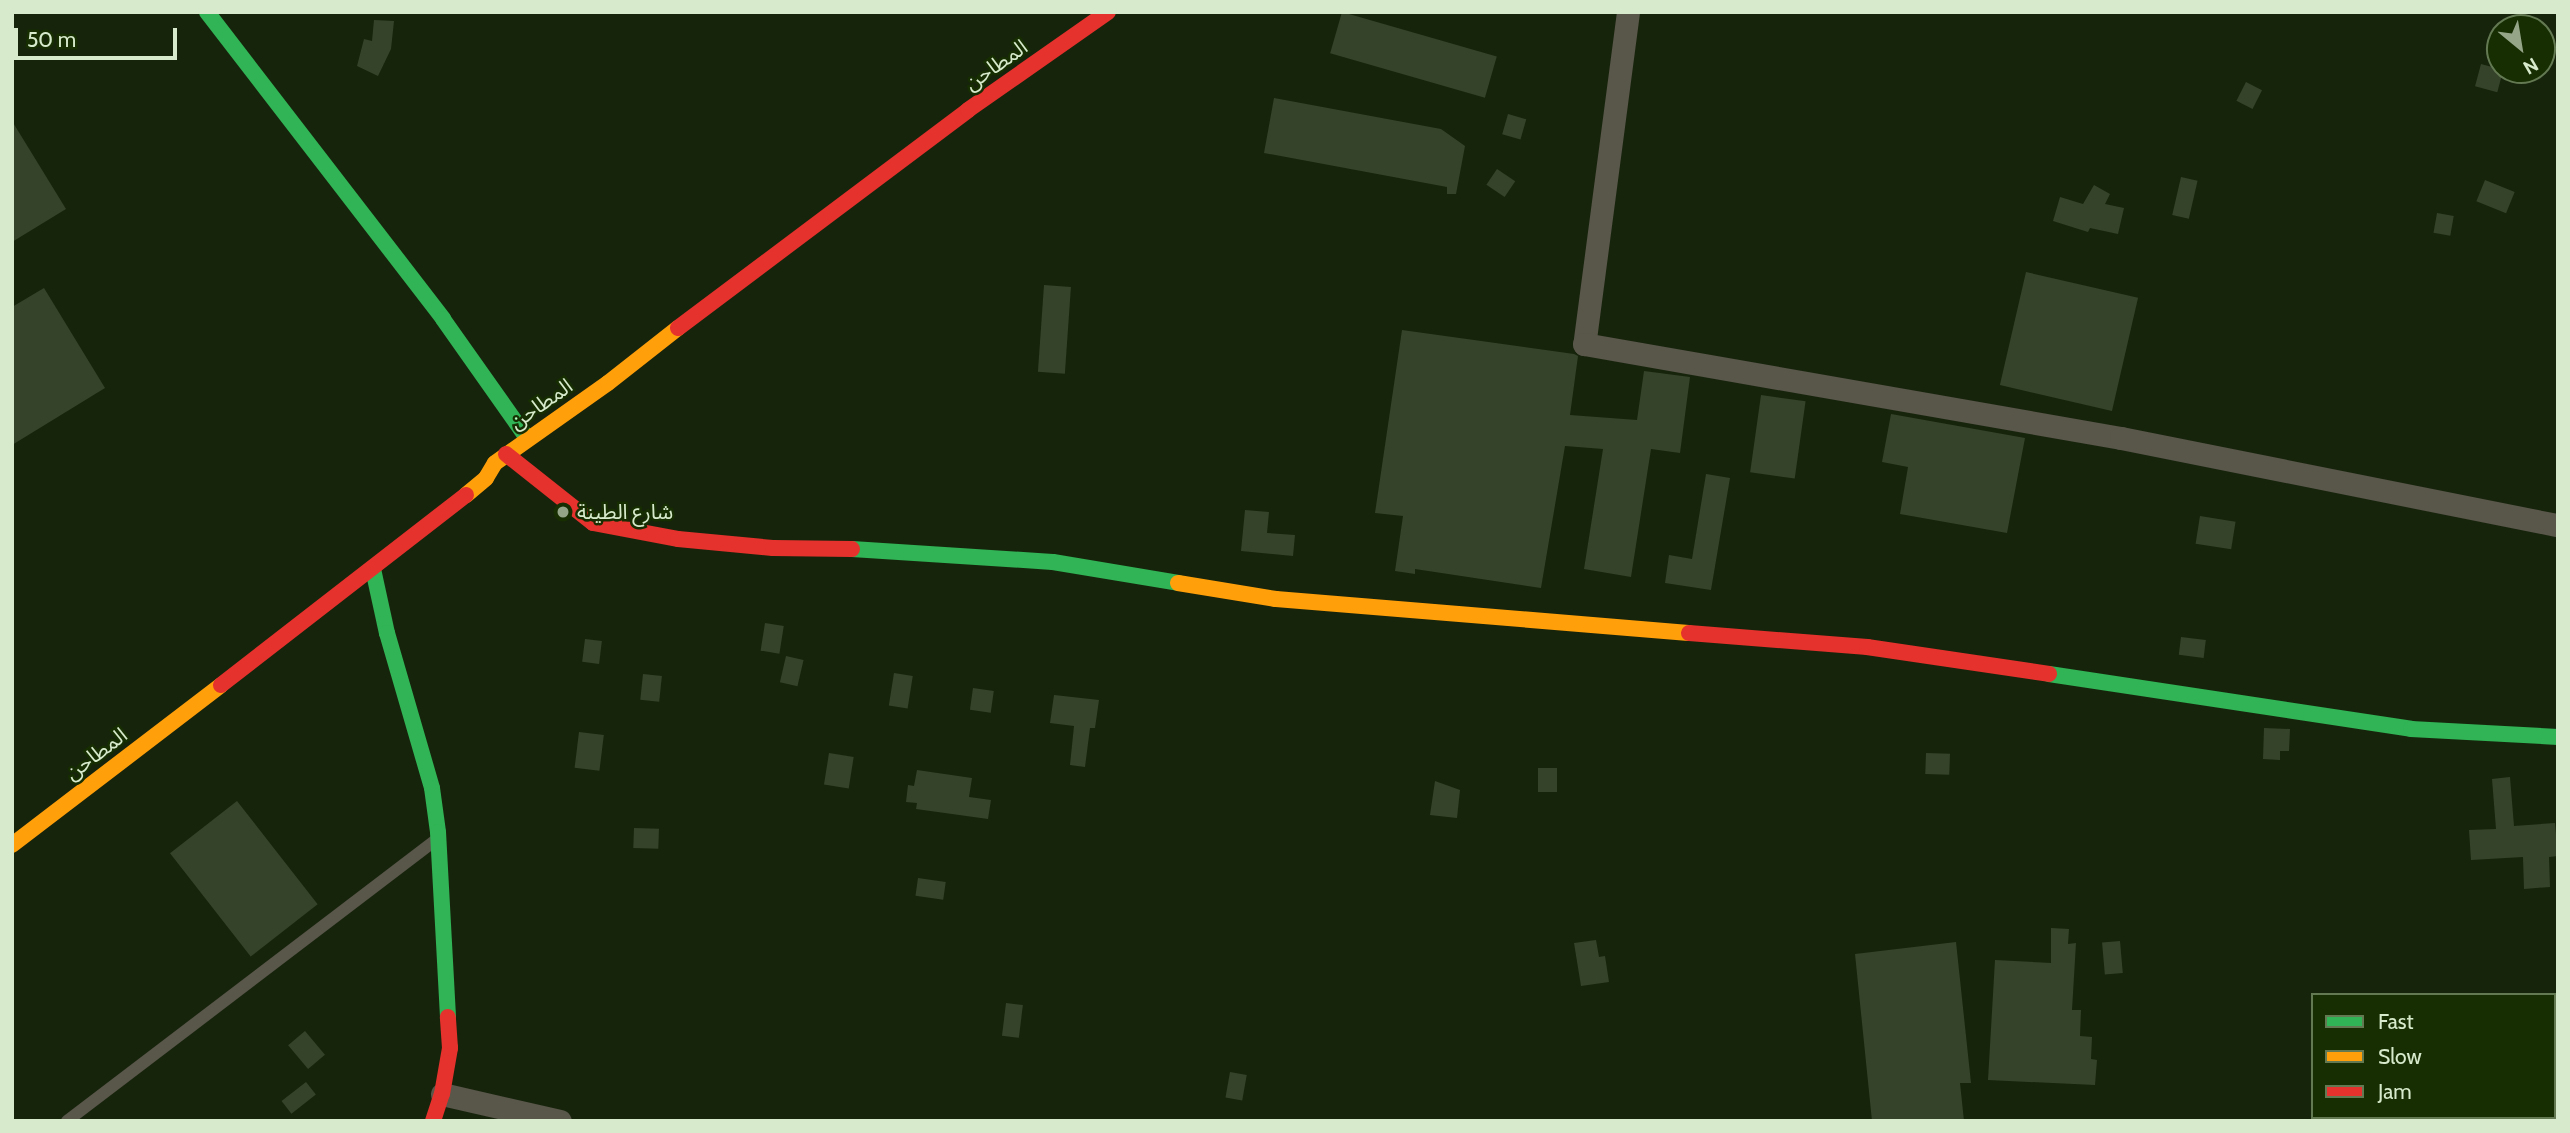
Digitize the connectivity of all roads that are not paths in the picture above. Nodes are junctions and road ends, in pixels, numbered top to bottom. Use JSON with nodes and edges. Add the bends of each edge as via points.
{"nodes":[{"id":1,"x":207,"y":12,"type":"edge"},
{"id":2,"x":1108,"y":12,"type":"edge"},
{"id":3,"x":1628,"y":12,"type":"edge"},
{"id":4,"x":527,"y":438,"type":"junction"},
{"id":5,"x":506,"y":454,"type":"junction"},
{"id":6,"x":2558,"y":525,"type":"edge"},
{"id":7,"x":373,"y":569,"type":"junction"},
{"id":8,"x":2558,"y":737,"type":"edge"},
{"id":9,"x":439,"y":838,"type":"junction"},
{"id":10,"x":12,"y":845,"type":"edge"},
{"id":11,"x":442,"y":1094,"type":"junction"},
{"id":12,"x":67,"y":1121,"type":"edge"},
{"id":13,"x":433,"y":1121,"type":"edge"},
{"id":14,"x":560,"y":1121,"type":"edge"}],
"edges":[{"from":1,"to":4,"type":"street","via":[[443,319]]},
{"from":2,"to":4,"type":"street","name":"المطاحن","via":[[968,110],[608,383]]},
{"from":3,"to":6,"type":"street","via":[[1584,344],[2121,438]]},
{"from":4,"to":5,"type":"street","name":"المطاحن"},
{"from":5,"to":7,"type":"street","name":"المطاحن","via":[[486,478]]},
{"from":5,"to":8,"type":"street","via":[[593,523],[678,539],[1053,562],[1276,599],[1867,647],[2411,729]]},
{"from":7,"to":9,"type":"street","via":[[432,789]]},
{"from":7,"to":10,"type":"street","name":"المطاحن"},
{"from":9,"to":11,"type":"street","via":[[450,1048]]},
{"from":9,"to":12,"type":"lane"},
{"from":11,"to":13,"type":"street"},
{"from":11,"to":14,"type":"street"}]}
